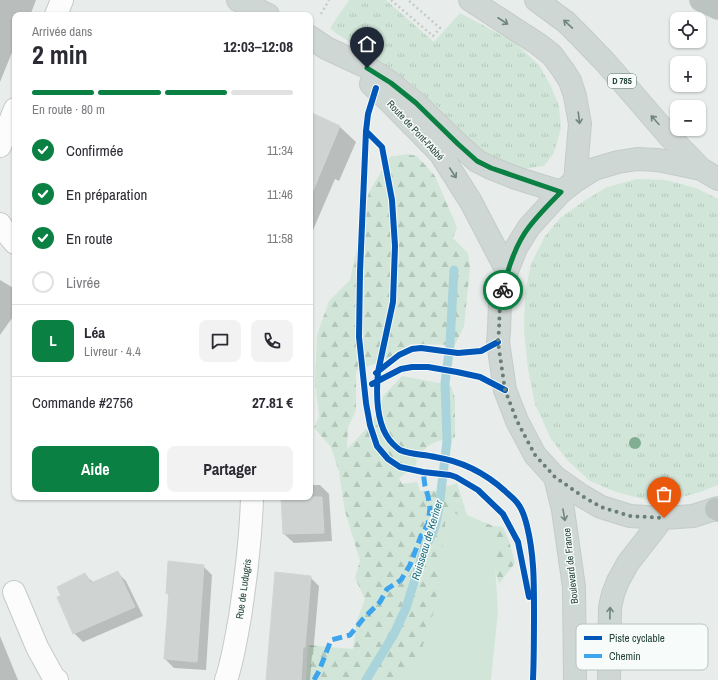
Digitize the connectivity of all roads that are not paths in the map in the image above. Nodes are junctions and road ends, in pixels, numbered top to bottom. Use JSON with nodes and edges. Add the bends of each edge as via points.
{"nodes":[{"id":1,"x":62,"y":0,"type":"edge"},
{"id":2,"x":238,"y":0,"type":"edge"},
{"id":3,"x":470,"y":0,"type":"edge"},
{"id":4,"x":536,"y":0,"type":"edge"},
{"id":5,"x":701,"y":0,"type":"edge"},
{"id":6,"x":718,"y":8,"type":"edge"},
{"id":7,"x":57,"y":12,"type":"edge"},
{"id":8,"x":262,"y":12,"type":"edge"},
{"id":9,"x":318,"y":43,"type":"edge"},
{"id":10,"x":12,"y":117,"type":"edge"},
{"id":11,"x":0,"y":146,"type":"edge"},
{"id":12,"x":710,"y":174,"type":"edge"},
{"id":13,"x":568,"y":186,"type":"junction"},
{"id":14,"x":0,"y":224,"type":"edge"},
{"id":15,"x":12,"y":239,"type":"edge"},
{"id":16,"x":507,"y":271,"type":"junction"},
{"id":17,"x":555,"y":477,"type":"junction"},
{"id":18,"x":252,"y":500,"type":"edge"},
{"id":19,"x":717,"y":509,"type":"edge"},
{"id":20,"x":664,"y":518,"type":"junction"},
{"id":21,"x":14,"y":592,"type":"dead end"},
{"id":22,"x":610,"y":624,"type":"edge"},
{"id":23,"x":609,"y":670,"type":"edge"},
{"id":24,"x":57,"y":680,"type":"edge"},
{"id":25,"x":226,"y":680,"type":"edge"},
{"id":26,"x":575,"y":680,"type":"edge"},
{"id":27,"x":609,"y":680,"type":"edge"}],
"edges":[{"from":1,"to":7,"type":"street"},
{"from":2,"to":8,"type":"main road"},
{"from":3,"to":13,"type":"main road","one_way":true,"via":[[552,55],[570,81],[580,124]]},
{"from":12,"to":4,"type":"main road","number":"D 785","one_way":true,"via":[[669,136],[592,48],[566,22]]},
{"from":5,"to":6,"type":"highway"},
{"from":9,"to":13,"type":"main road","name":"Route de Pont-l'Abbé","via":[[391,83],[477,161],[491,168]]},
{"from":9,"to":16,"type":"main road","name":"Route de Pont-l'Abbé","one_way":true,"via":[[376,88],[440,154],[472,202]]},
{"from":10,"to":11,"type":"street"},
{"from":12,"to":13,"type":"main road","via":[[658,160],[637,159],[594,170]]},
{"from":13,"to":16,"type":"main road","via":[[529,227],[516,248]]},
{"from":14,"to":15,"type":"street"},
{"from":16,"to":17,"type":"main road","via":[[500,301],[498,342],[505,390],[517,421],[535,455]]},
{"from":17,"to":20,"type":"main road","via":[[601,507],[630,516]]},
{"from":17,"to":26,"type":"main road","name":"Boulevard de France","one_way":true,"via":[[563,510],[574,587]]},
{"from":18,"to":25,"type":"street","name":"Rue de Ludugris","via":[[237,635]]},
{"from":19,"to":20,"type":"main road","via":[[693,516]]},
{"from":22,"to":20,"type":"main road","one_way":true,"via":[[610,607],[618,581],[628,563]]},
{"from":21,"to":24,"type":"street","via":[[37,648]]},
{"from":27,"to":23,"type":"main road","one_way":true}]}
